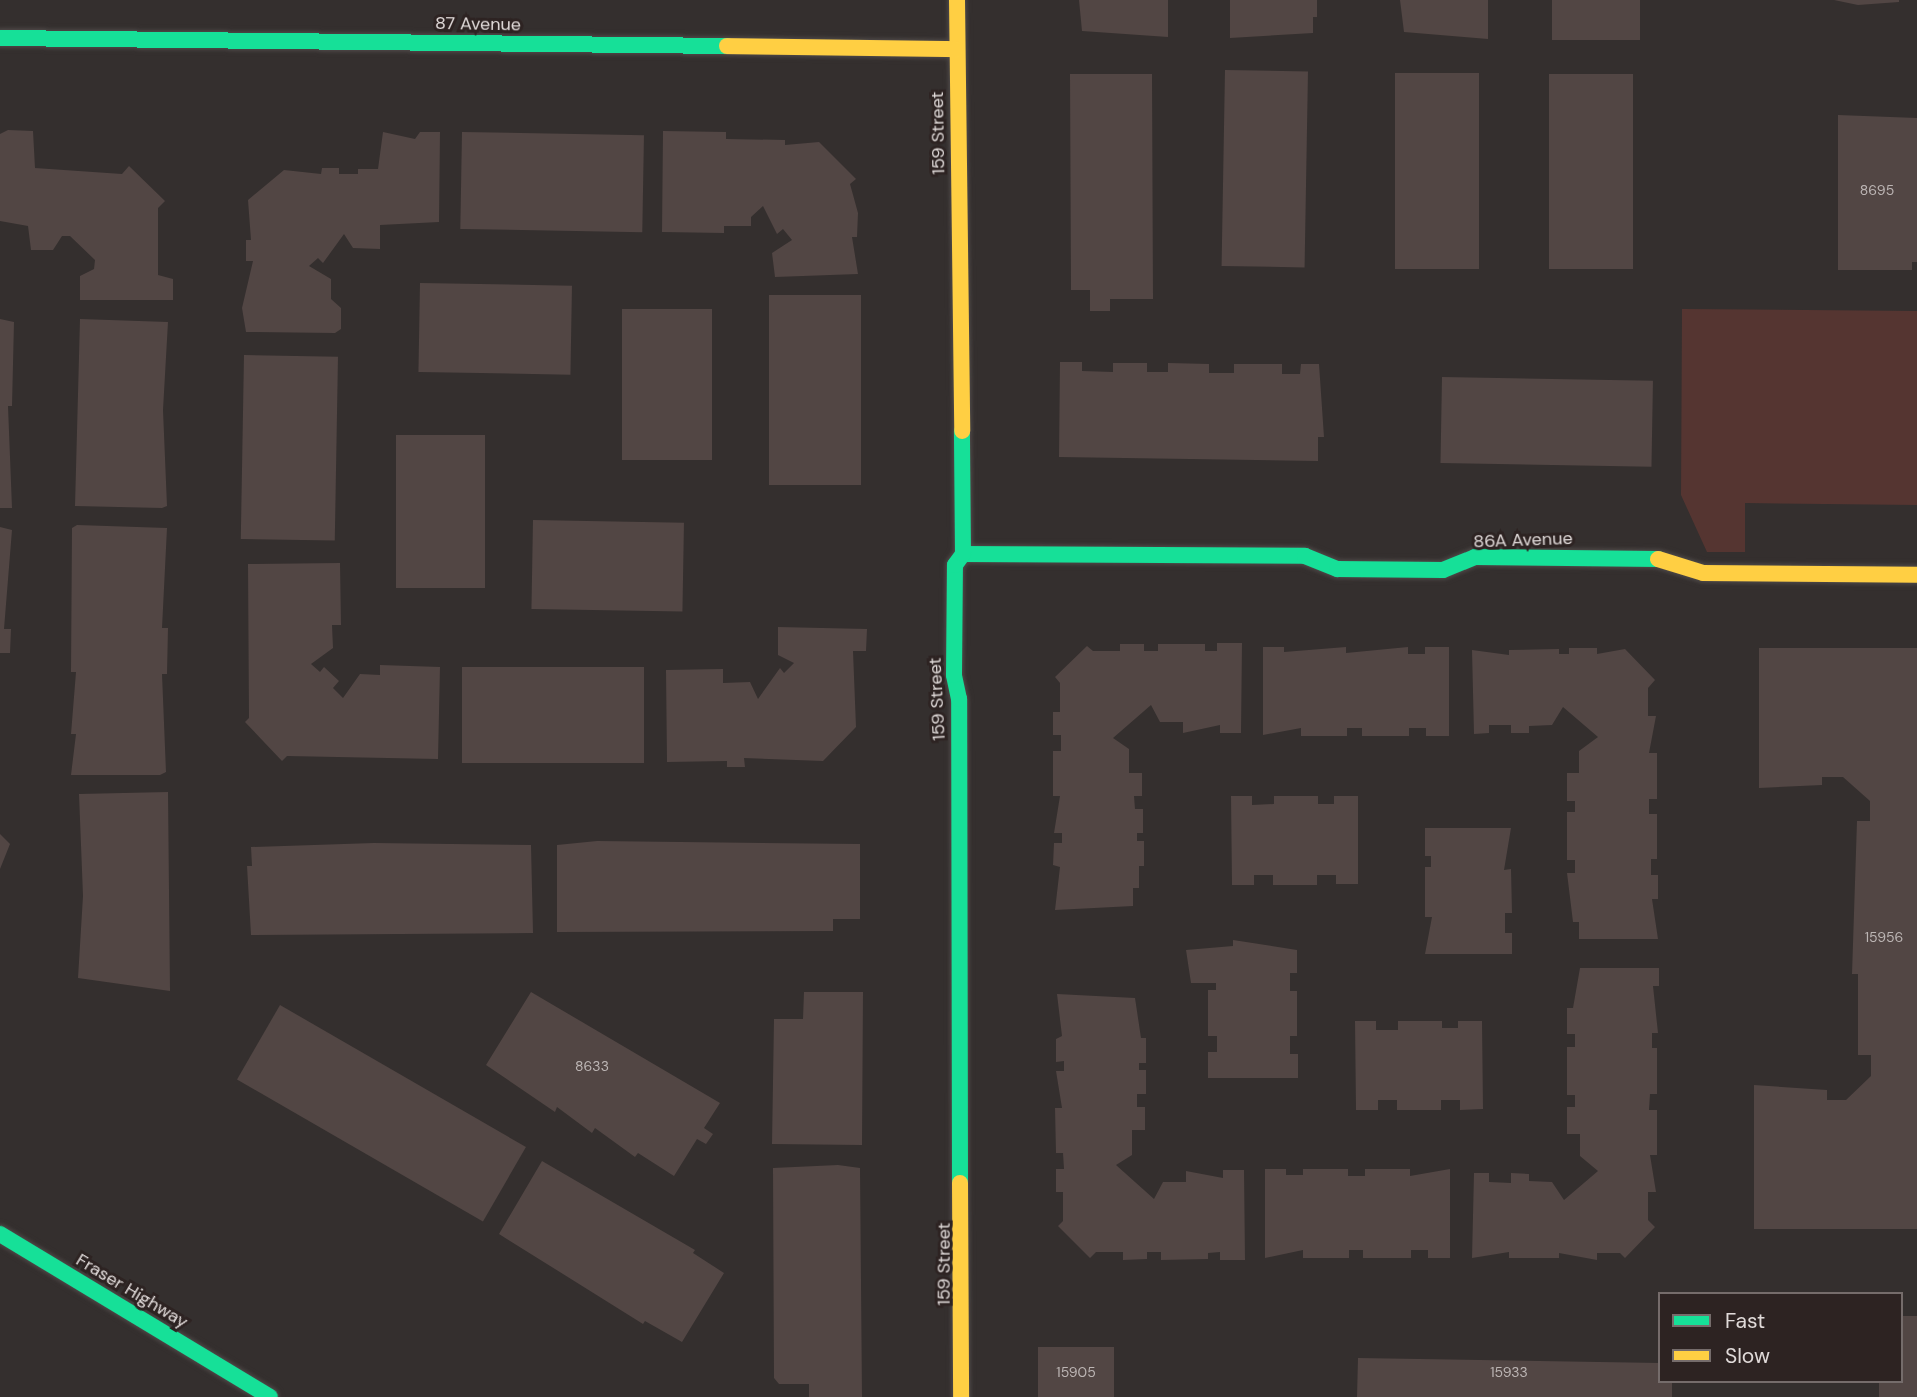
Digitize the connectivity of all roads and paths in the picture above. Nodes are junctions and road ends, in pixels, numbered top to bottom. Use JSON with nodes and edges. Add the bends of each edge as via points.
{"nodes":[{"id":1,"x":957,"y":0,"type":"edge"},
{"id":2,"x":0,"y":38,"type":"edge"},
{"id":3,"x":956,"y":49,"type":"junction"},
{"id":4,"x":963,"y":554,"type":"junction"},
{"id":5,"x":1917,"y":575,"type":"edge"},
{"id":6,"x":0,"y":1234,"type":"edge"},
{"id":7,"x":244,"y":1381,"type":"junction"},
{"id":8,"x":270,"y":1397,"type":"edge"},
{"id":9,"x":293,"y":1397,"type":"edge"},
{"id":10,"x":961,"y":1397,"type":"edge"}],
"edges":[{"from":1,"to":3,"type":"street","name":"159 Street"},
{"from":2,"to":3,"type":"street","name":"87 Avenue"},
{"from":3,"to":4,"type":"street","name":"159 Street"},
{"from":4,"to":5,"type":"street","name":"86A Avenue","via":[[1306,556],[1337,569],[1443,570],[1475,557],[1669,559],[1703,573]]},
{"from":4,"to":10,"type":"street","name":"159 Street","via":[[956,565],[954,601],[954,675],[959,699]]},
{"from":6,"to":7,"type":"street","name":"Fraser Highway"},
{"from":7,"to":8,"type":"street","name":"Fraser Highway"},
{"from":7,"to":9,"type":"street","name":"Fraser Highway"}]}
